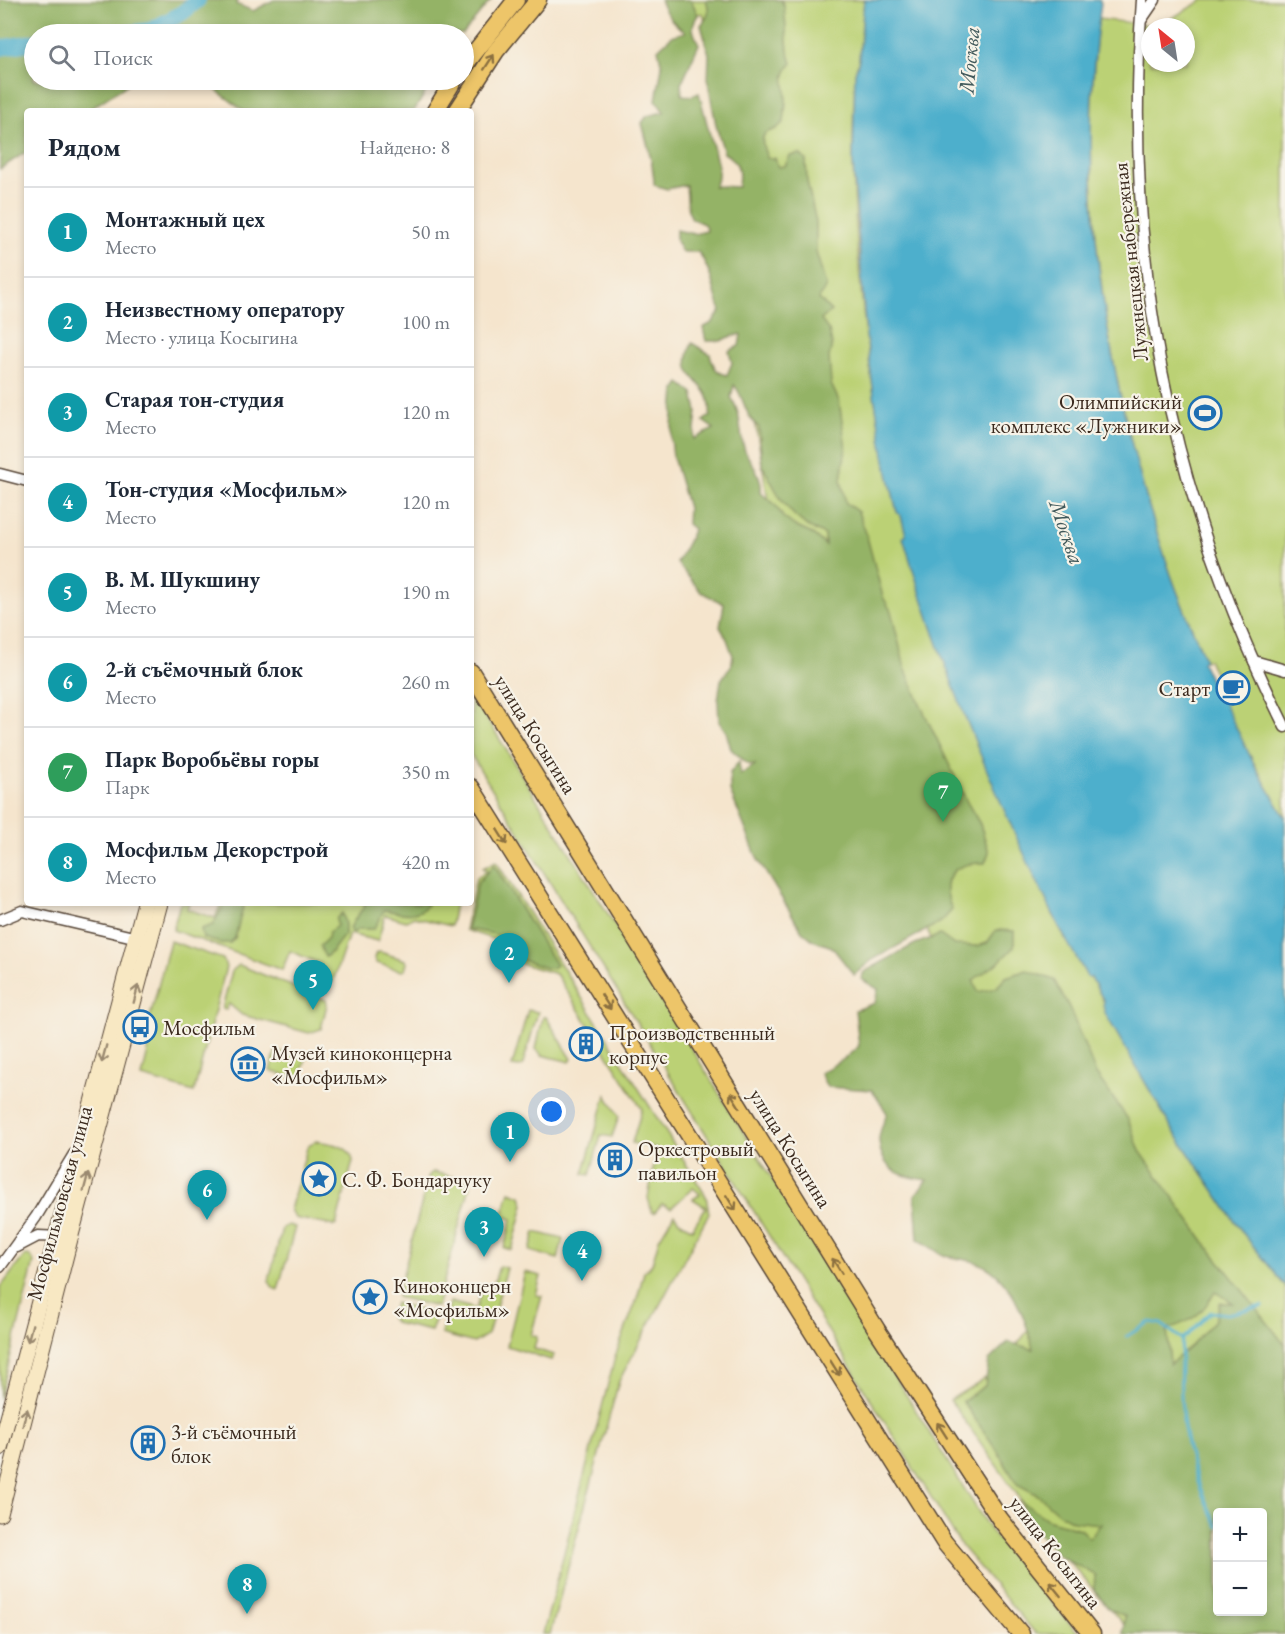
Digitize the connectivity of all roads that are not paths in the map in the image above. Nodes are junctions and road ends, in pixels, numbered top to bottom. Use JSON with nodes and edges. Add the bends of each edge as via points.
{"nodes":[{"id":1,"x":516,"y":0,"type":"edge"},
{"id":2,"x":538,"y":0,"type":"edge"},
{"id":3,"x":1142,"y":0,"type":"edge"},
{"id":4,"x":1155,"y":0,"type":"edge"},
{"id":5,"x":1140,"y":22,"type":"junction"},
{"id":6,"x":474,"y":53,"type":"edge"},
{"id":7,"x":474,"y":85,"type":"edge"},
{"id":8,"x":448,"y":90,"type":"edge"},
{"id":9,"x":471,"y":90,"type":"edge"},
{"id":10,"x":437,"y":108,"type":"edge"},
{"id":11,"x":459,"y":108,"type":"edge"},
{"id":12,"x":0,"y":474,"type":"edge"},
{"id":13,"x":24,"y":480,"type":"edge"},
{"id":14,"x":1254,"y":662,"type":"junction"},
{"id":15,"x":1285,"y":670,"type":"edge"},
{"id":16,"x":474,"y":677,"type":"edge"},
{"id":17,"x":1285,"y":727,"type":"edge"},
{"id":18,"x":474,"y":793,"type":"edge"},
{"id":19,"x":145,"y":906,"type":"edge"},
{"id":20,"x":159,"y":906,"type":"edge"},
{"id":21,"x":0,"y":920,"type":"edge"},
{"id":22,"x":143,"y":939,"type":"junction"},
{"id":23,"x":81,"y":1141,"type":"junction"},
{"id":24,"x":63,"y":1237,"type":"junction"},
{"id":25,"x":14,"y":1249,"type":"junction"},
{"id":26,"x":0,"y":1267,"type":"edge"},
{"id":27,"x":0,"y":1448,"type":"edge"},
{"id":28,"x":0,"y":1514,"type":"edge"},
{"id":29,"x":1021,"y":1634,"type":"edge"},
{"id":30,"x":1092,"y":1634,"type":"edge"}],
"edges":[{"from":1,"to":6,"type":"main road"},
{"from":7,"to":2,"type":"main road","one_way":true},
{"from":3,"to":5,"type":"street","name":"Лужнецкая набережная"},
{"from":4,"to":5,"type":"street"},
{"from":5,"to":14,"type":"street","name":"Лужнецкая набережная","via":[[1137,127],[1141,218],[1158,356],[1196,513]]},
{"from":8,"to":10,"type":"main road"},
{"from":11,"to":9,"type":"main road","one_way":true},
{"from":12,"to":13,"type":"street"},
{"from":14,"to":15,"type":"street"},
{"from":14,"to":17,"type":"street","name":"Лужнецкая набережная"},
{"from":30,"to":16,"type":"main road","name":"улица Косыгина","one_way":true,"via":[[1000,1519],[883,1339]]},
{"from":18,"to":29,"type":"main road","one_way":true,"via":[[944,1542]]},
{"from":19,"to":22,"type":"main road","name":"Мосфильмовская улица"},
{"from":20,"to":22,"type":"main road","name":"Мосфильмовская улица"},
{"from":21,"to":22,"type":"street","via":[[22,911]]},
{"from":22,"to":23,"type":"main road","name":"Мосфильмовская улица","one_way":true},
{"from":24,"to":22,"type":"main road","name":"Мосфильмовская улица","one_way":true},
{"from":23,"to":24,"type":"main road","name":"Мосфильмовская улица"},
{"from":23,"to":25,"type":"street"},
{"from":24,"to":25,"type":"street","via":[[38,1236]]},
{"from":24,"to":27,"type":"main road","name":"Мосфильмовская улица","one_way":true},
{"from":28,"to":24,"type":"main road","name":"Мосфильмовская улица","one_way":true},
{"from":25,"to":26,"type":"street"}]}
